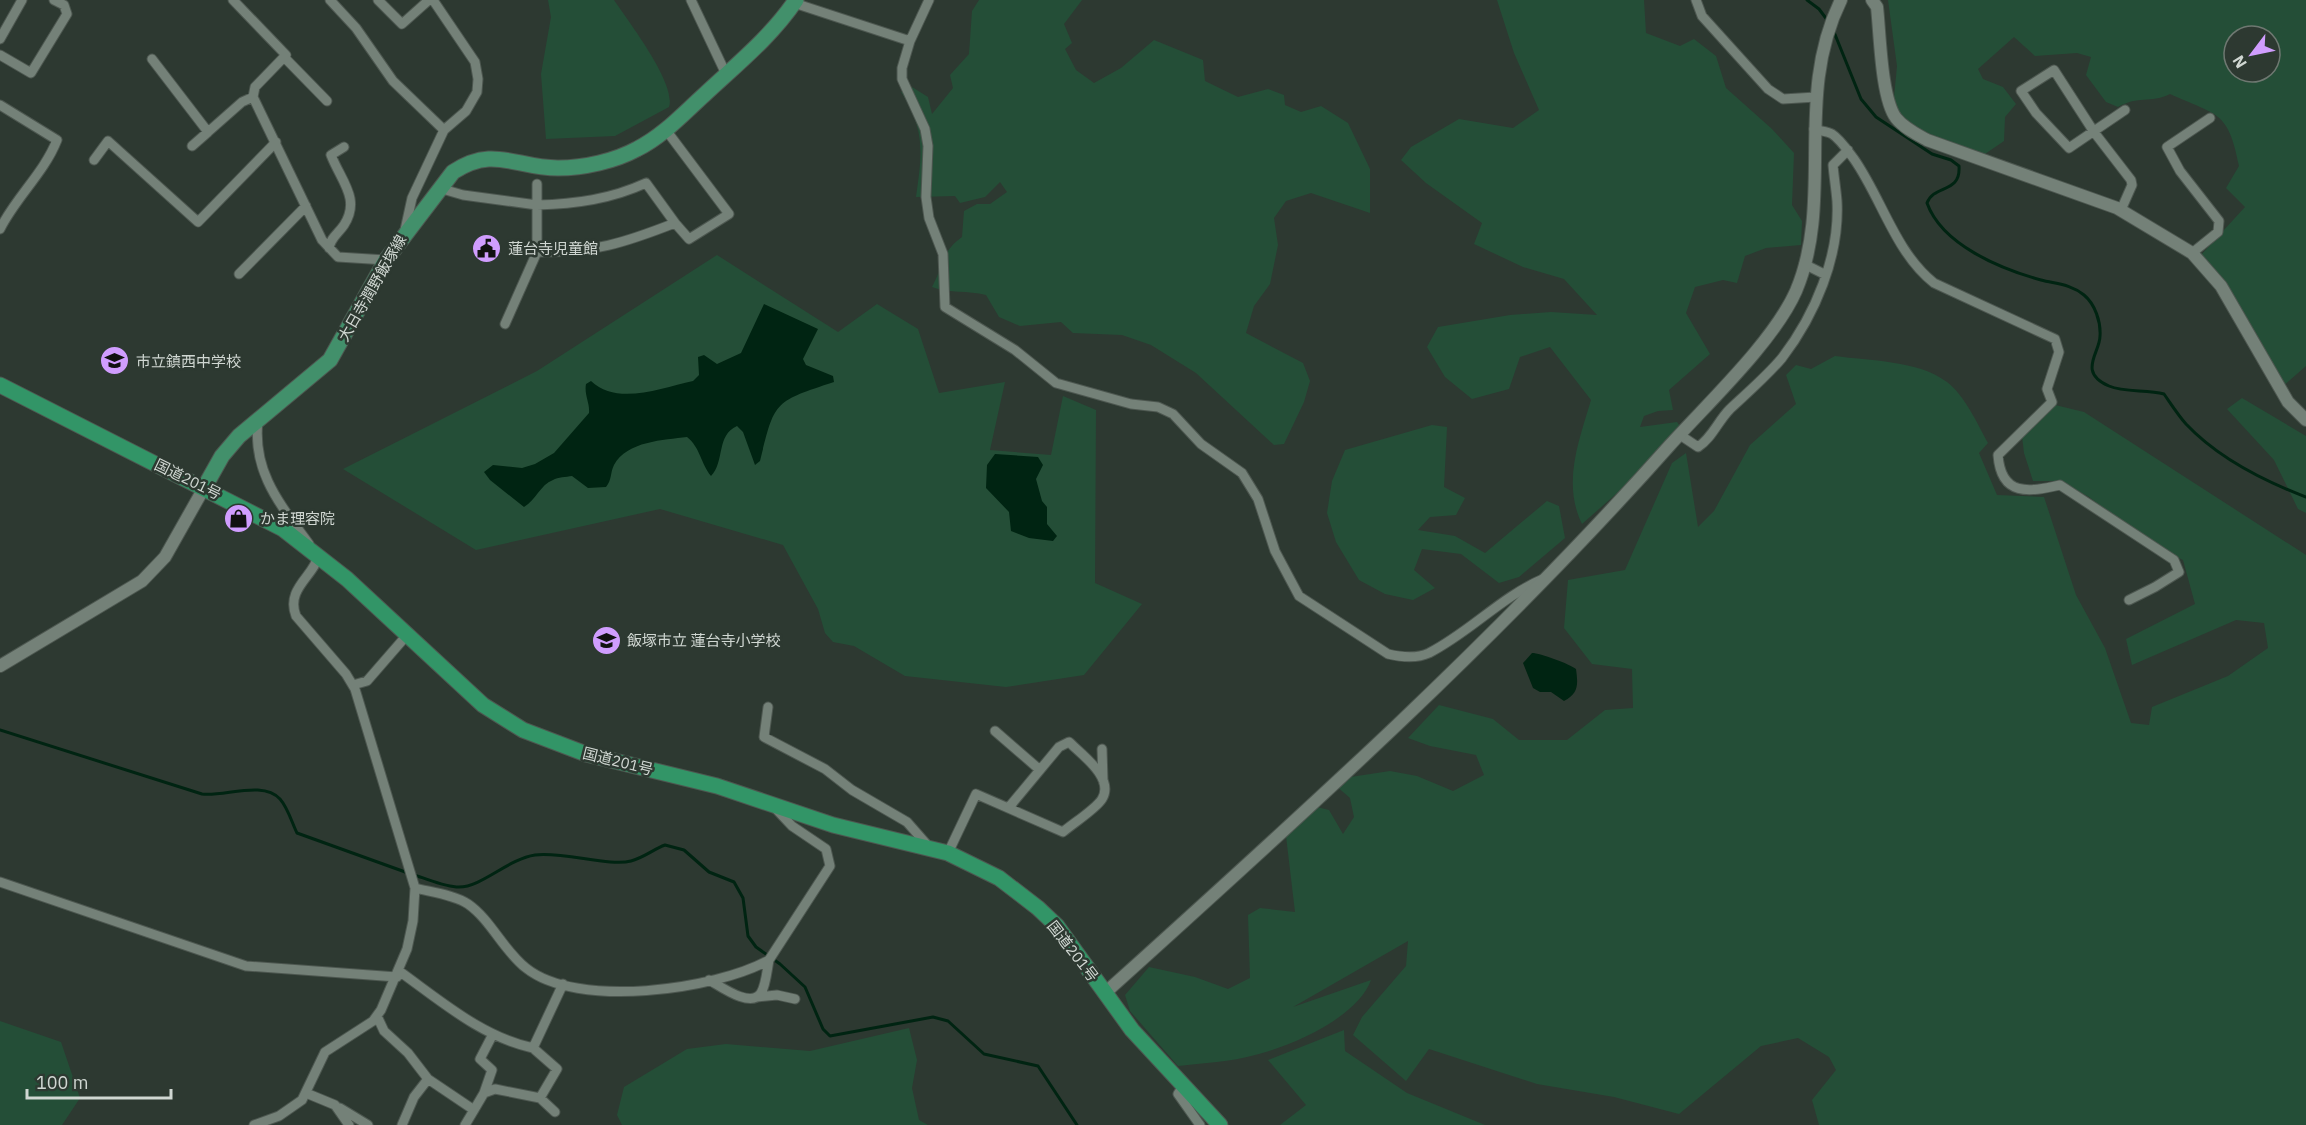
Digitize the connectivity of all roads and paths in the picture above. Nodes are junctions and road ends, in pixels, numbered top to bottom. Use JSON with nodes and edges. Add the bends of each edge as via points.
{"nodes":[{"id":1,"x":22,"y":0,"type":"edge"},
{"id":2,"x":54,"y":0,"type":"edge"},
{"id":3,"x":233,"y":0,"type":"edge"},
{"id":4,"x":330,"y":0,"type":"edge"},
{"id":5,"x":378,"y":0,"type":"edge"},
{"id":6,"x":431,"y":0,"type":"edge"},
{"id":7,"x":691,"y":0,"type":"edge"},
{"id":8,"x":929,"y":0,"type":"edge"},
{"id":9,"x":1696,"y":0,"type":"edge"},
{"id":10,"x":1841,"y":0,"type":"edge"},
{"id":11,"x":1872,"y":0,"type":"edge"},
{"id":12,"x":795,"y":1,"type":"edge"},
{"id":13,"x":0,"y":39,"type":"edge"},
{"id":14,"x":910,"y":41,"type":"junction"},
{"id":15,"x":0,"y":55,"type":"edge"},
{"id":16,"x":284,"y":57,"type":"junction"},
{"id":17,"x":152,"y":59,"type":"dead end"},
{"id":18,"x":726,"y":74,"type":"junction"},
{"id":19,"x":1816,"y":97,"type":"junction"},
{"id":20,"x":253,"y":98,"type":"junction"},
{"id":21,"x":327,"y":100,"type":"dead end"},
{"id":22,"x":0,"y":106,"type":"edge"},
{"id":23,"x":2125,"y":110,"type":"dead end"},
{"id":24,"x":2210,"y":118,"type":"dead end"},
{"id":25,"x":1814,"y":129,"type":"junction"},
{"id":26,"x":444,"y":130,"type":"junction"},
{"id":27,"x":666,"y":130,"type":"junction"},
{"id":28,"x":208,"y":132,"type":"junction"},
{"id":29,"x":2094,"y":132,"type":"junction"},
{"id":30,"x":276,"y":142,"type":"junction"},
{"id":31,"x":192,"y":146,"type":"dead end"},
{"id":32,"x":344,"y":147,"type":"dead end"},
{"id":33,"x":1848,"y":150,"type":"junction"},
{"id":34,"x":94,"y":160,"type":"dead end"},
{"id":35,"x":537,"y":184,"type":"dead end"},
{"id":36,"x":439,"y":188,"type":"junction"},
{"id":37,"x":537,"y":205,"type":"junction"},
{"id":38,"x":306,"y":206,"type":"junction"},
{"id":39,"x":2121,"y":210,"type":"junction"},
{"id":40,"x":675,"y":223,"type":"junction"},
{"id":41,"x":0,"y":229,"type":"edge"},
{"id":42,"x":405,"y":232,"type":"junction"},
{"id":43,"x":328,"y":248,"type":"junction"},
{"id":44,"x":537,"y":252,"type":"junction"},
{"id":45,"x":2192,"y":253,"type":"junction"},
{"id":46,"x":386,"y":260,"type":"junction"},
{"id":47,"x":1804,"y":264,"type":"junction"},
{"id":48,"x":239,"y":274,"type":"dead end"},
{"id":49,"x":1826,"y":275,"type":"junction"},
{"id":50,"x":504,"y":324,"type":"dead end"},
{"id":51,"x":0,"y":385,"type":"edge"},
{"id":52,"x":258,"y":419,"type":"junction"},
{"id":53,"x":2306,"y":420,"type":"edge"},
{"id":54,"x":1680,"y":435,"type":"junction"},
{"id":55,"x":204,"y":488,"type":"junction"},
{"id":56,"x":319,"y":557,"type":"junction"},
{"id":57,"x":1548,"y":577,"type":"junction"},
{"id":58,"x":2129,"y":600,"type":"dead end"},
{"id":59,"x":407,"y":635,"type":"junction"},
{"id":60,"x":0,"y":666,"type":"edge"},
{"id":61,"x":353,"y":685,"type":"junction"},
{"id":62,"x":768,"y":707,"type":"dead end"},
{"id":63,"x":994,"y":731,"type":"dead end"},
{"id":64,"x":1102,"y":749,"type":"dead end"},
{"id":65,"x":1040,"y":771,"type":"junction"},
{"id":66,"x":1103,"y":781,"type":"junction"},
{"id":67,"x":773,"y":806,"type":"junction"},
{"id":68,"x":1010,"y":806,"type":"junction"},
{"id":69,"x":929,"y":847,"type":"junction"},
{"id":70,"x":948,"y":853,"type":"junction"},
{"id":71,"x":0,"y":882,"type":"edge"},
{"id":72,"x":415,"y":888,"type":"junction"},
{"id":73,"x":769,"y":960,"type":"junction"},
{"id":74,"x":398,"y":974,"type":"junction"},
{"id":75,"x":709,"y":980,"type":"junction"},
{"id":76,"x":563,"y":984,"type":"junction"},
{"id":77,"x":1105,"y":993,"type":"junction"},
{"id":78,"x":757,"y":997,"type":"junction"},
{"id":79,"x":795,"y":999,"type":"dead end"},
{"id":80,"x":377,"y":1016,"type":"junction"},
{"id":81,"x":493,"y":1034,"type":"junction"},
{"id":82,"x":533,"y":1047,"type":"junction"},
{"id":83,"x":428,"y":1079,"type":"junction"},
{"id":84,"x":1183,"y":1086,"type":"junction"},
{"id":85,"x":306,"y":1093,"type":"junction"},
{"id":86,"x":484,"y":1093,"type":"junction"},
{"id":87,"x":540,"y":1098,"type":"junction"},
{"id":88,"x":335,"y":1106,"type":"junction"},
{"id":89,"x":474,"y":1110,"type":"junction"},
{"id":90,"x":555,"y":1112,"type":"dead end"},
{"id":91,"x":254,"y":1125,"type":"edge"},
{"id":92,"x":349,"y":1125,"type":"edge"},
{"id":93,"x":368,"y":1125,"type":"edge"},
{"id":94,"x":402,"y":1125,"type":"edge"},
{"id":95,"x":465,"y":1125,"type":"edge"},
{"id":96,"x":1200,"y":1125,"type":"edge"},
{"id":97,"x":1220,"y":1125,"type":"edge"}],
"edges":[{"from":1,"to":13,"type":"street"},
{"from":2,"to":15,"type":"street","via":[[64,5],[67,14],[32,73]]},
{"from":3,"to":16,"type":"street"},
{"from":4,"to":26,"type":"street","via":[[356,28],[393,81]]},
{"from":5,"to":6,"type":"street","via":[[402,24]]},
{"from":6,"to":26,"type":"street","via":[[475,62],[478,79],[471,104]]},
{"from":7,"to":18,"type":"street"},
{"from":8,"to":14,"type":"street"},
{"from":9,"to":19,"type":"street","via":[[1702,16],[1768,89],[1784,99]]},
{"from":10,"to":19,"type":"street","via":[[1826,36]]},
{"from":11,"to":39,"type":"street","via":[[1877,7],[1887,98],[1905,128],[1927,140]]},
{"from":12,"to":14,"type":"street"},
{"from":12,"to":18,"type":"main road","name":"大日寺潤野飯塚線","via":[[767,36]]},
{"from":14,"to":57,"type":"street","via":[[902,79],[925,129],[926,197],[929,218],[943,254],[945,307],[1015,350],[1056,383],[1173,414],[1201,444],[1242,473],[1258,499],[1275,551],[1299,596],[1388,654],[1403,658],[1427,654],[1520,589]]},
{"from":16,"to":20,"type":"street","via":[[255,87]]},
{"from":16,"to":21,"type":"street"},
{"from":17,"to":28,"type":"street"},
{"from":18,"to":27,"type":"main road","name":"大日寺潤野飯塚線"},
{"from":19,"to":25,"type":"street"},
{"from":20,"to":28,"type":"street","via":[[242,102]]},
{"from":20,"to":30,"type":"street"},
{"from":22,"to":41,"type":"street","via":[[57,140],[51,156]]},
{"from":23,"to":29,"type":"street"},
{"from":24,"to":45,"type":"street","via":[[2167,147],[2180,171],[2219,221],[2218,232]]},
{"from":25,"to":33,"type":"street","via":[[1832,134]]},
{"from":25,"to":47,"type":"street","via":[[1814,211]]},
{"from":26,"to":42,"type":"street","via":[[412,198]]},
{"from":27,"to":36,"type":"main road","name":"大日寺潤野飯塚線","via":[[637,149],[596,164],[558,168],[489,157],[469,162]]},
{"from":27,"to":40,"type":"street","via":[[729,214],[688,239]]},
{"from":28,"to":31,"type":"street"},
{"from":29,"to":29,"type":"street","via":[[2054,70],[2021,91],[2069,148]]},
{"from":29,"to":39,"type":"street","via":[[2131,180]]},
{"from":30,"to":34,"type":"street","via":[[198,222],[108,141]]},
{"from":30,"to":38,"type":"street"},
{"from":32,"to":43,"type":"street","via":[[331,155],[353,201],[351,212]]},
{"from":33,"to":49,"type":"street","via":[[1833,165],[1837,202]]},
{"from":33,"to":58,"type":"street","via":[[1868,178],[1907,256],[1922,274],[2055,339],[2059,352],[2047,389],[2052,402],[2002,449],[1998,466],[2010,484],[2020,490],[2060,485],[2174,560],[2179,572]]},
{"from":35,"to":37,"type":"street"},
{"from":36,"to":37,"type":"street"},
{"from":36,"to":42,"type":"main road","name":"大日寺潤野飯塚線"},
{"from":37,"to":40,"type":"street","via":[[594,200],[646,183]]},
{"from":37,"to":44,"type":"street"},
{"from":38,"to":43,"type":"street"},
{"from":38,"to":48,"type":"street"},
{"from":39,"to":45,"type":"street"},
{"from":40,"to":44,"type":"street","via":[[608,247],[575,253]]},
{"from":42,"to":46,"type":"main road","name":"大日寺潤野飯塚線"},
{"from":43,"to":46,"type":"street","via":[[338,257]]},
{"from":44,"to":50,"type":"street"},
{"from":45,"to":53,"type":"street","via":[[2221,286],[2288,402]]},
{"from":46,"to":52,"type":"main road","name":"大日寺潤野飯塚線","via":[[330,360]]},
{"from":47,"to":49,"type":"street"},
{"from":47,"to":54,"type":"street","via":[[1796,291],[1764,340]]},
{"from":49,"to":54,"type":"street","via":[[1812,310],[1781,358],[1726,413],[1708,441],[1698,447]]},
{"from":51,"to":55,"type":"highway","name":"国道201号"},
{"from":52,"to":55,"type":"main road","name":"大日寺潤野飯塚線","via":[[222,456]]},
{"from":52,"to":56,"type":"street","via":[[255,441],[261,468],[280,504]]},
{"from":54,"to":57,"type":"street"},
{"from":55,"to":56,"type":"highway","name":"国道201号","via":[[283,529]]},
{"from":55,"to":60,"type":"street","via":[[165,557],[142,581]]},
{"from":56,"to":59,"type":"highway","name":"国道201号"},
{"from":56,"to":61,"type":"street","via":[[303,578],[293,609]]},
{"from":57,"to":77,"type":"street","via":[[1254,859]]},
{"from":59,"to":61,"type":"street","via":[[367,681]]},
{"from":59,"to":67,"type":"highway","name":"国道201号","via":[[483,705],[523,730],[585,754],[717,786]]},
{"from":61,"to":72,"type":"street"},
{"from":62,"to":69,"type":"street","via":[[764,737],[825,769],[852,790],[908,822]]},
{"from":63,"to":65,"type":"street"},
{"from":64,"to":66,"type":"street"},
{"from":65,"to":66,"type":"street","via":[[1059,747],[1069,741]]},
{"from":65,"to":68,"type":"street"},
{"from":66,"to":68,"type":"street","via":[[1102,799],[1063,832]]},
{"from":67,"to":69,"type":"highway","name":"国道201号","via":[[833,825]]},
{"from":67,"to":73,"type":"street","via":[[792,826],[826,849],[830,866]]},
{"from":68,"to":70,"type":"street","via":[[976,794]]},
{"from":69,"to":70,"type":"highway","name":"国道201号"},
{"from":70,"to":77,"type":"highway","name":"国道201号","via":[[999,878],[1038,908],[1057,926]]},
{"from":71,"to":74,"type":"street","via":[[246,966]]},
{"from":72,"to":74,"type":"street","via":[[413,921]]},
{"from":72,"to":76,"type":"street","via":[[466,902],[526,969]]},
{"from":73,"to":75,"type":"street"},
{"from":73,"to":78,"type":"street","via":[[762,992]]},
{"from":74,"to":80,"type":"street"},
{"from":74,"to":81,"type":"street"},
{"from":75,"to":76,"type":"street","via":[[628,993]]},
{"from":75,"to":78,"type":"street","via":[[749,999]]},
{"from":76,"to":82,"type":"street"},
{"from":77,"to":84,"type":"highway","name":"国道201号"},
{"from":78,"to":79,"type":"street","via":[[777,995]]},
{"from":80,"to":83,"type":"street","via":[[384,1031]]},
{"from":80,"to":85,"type":"street","via":[[326,1052]]},
{"from":81,"to":82,"type":"street"},
{"from":81,"to":86,"type":"street","via":[[480,1059],[492,1070]]},
{"from":82,"to":87,"type":"street","via":[[558,1069]]},
{"from":83,"to":89,"type":"street"},
{"from":83,"to":94,"type":"street","via":[[414,1097]]},
{"from":84,"to":96,"type":"street","via":[[1178,1094]]},
{"from":84,"to":97,"type":"highway","name":"国道201号"},
{"from":85,"to":88,"type":"street"},
{"from":85,"to":91,"type":"street","via":[[302,1101],[279,1116]]},
{"from":86,"to":87,"type":"street","via":[[495,1089]]},
{"from":86,"to":89,"type":"street"},
{"from":87,"to":90,"type":"street"},
{"from":88,"to":92,"type":"street"},
{"from":88,"to":93,"type":"street"},
{"from":89,"to":95,"type":"street"}]}
